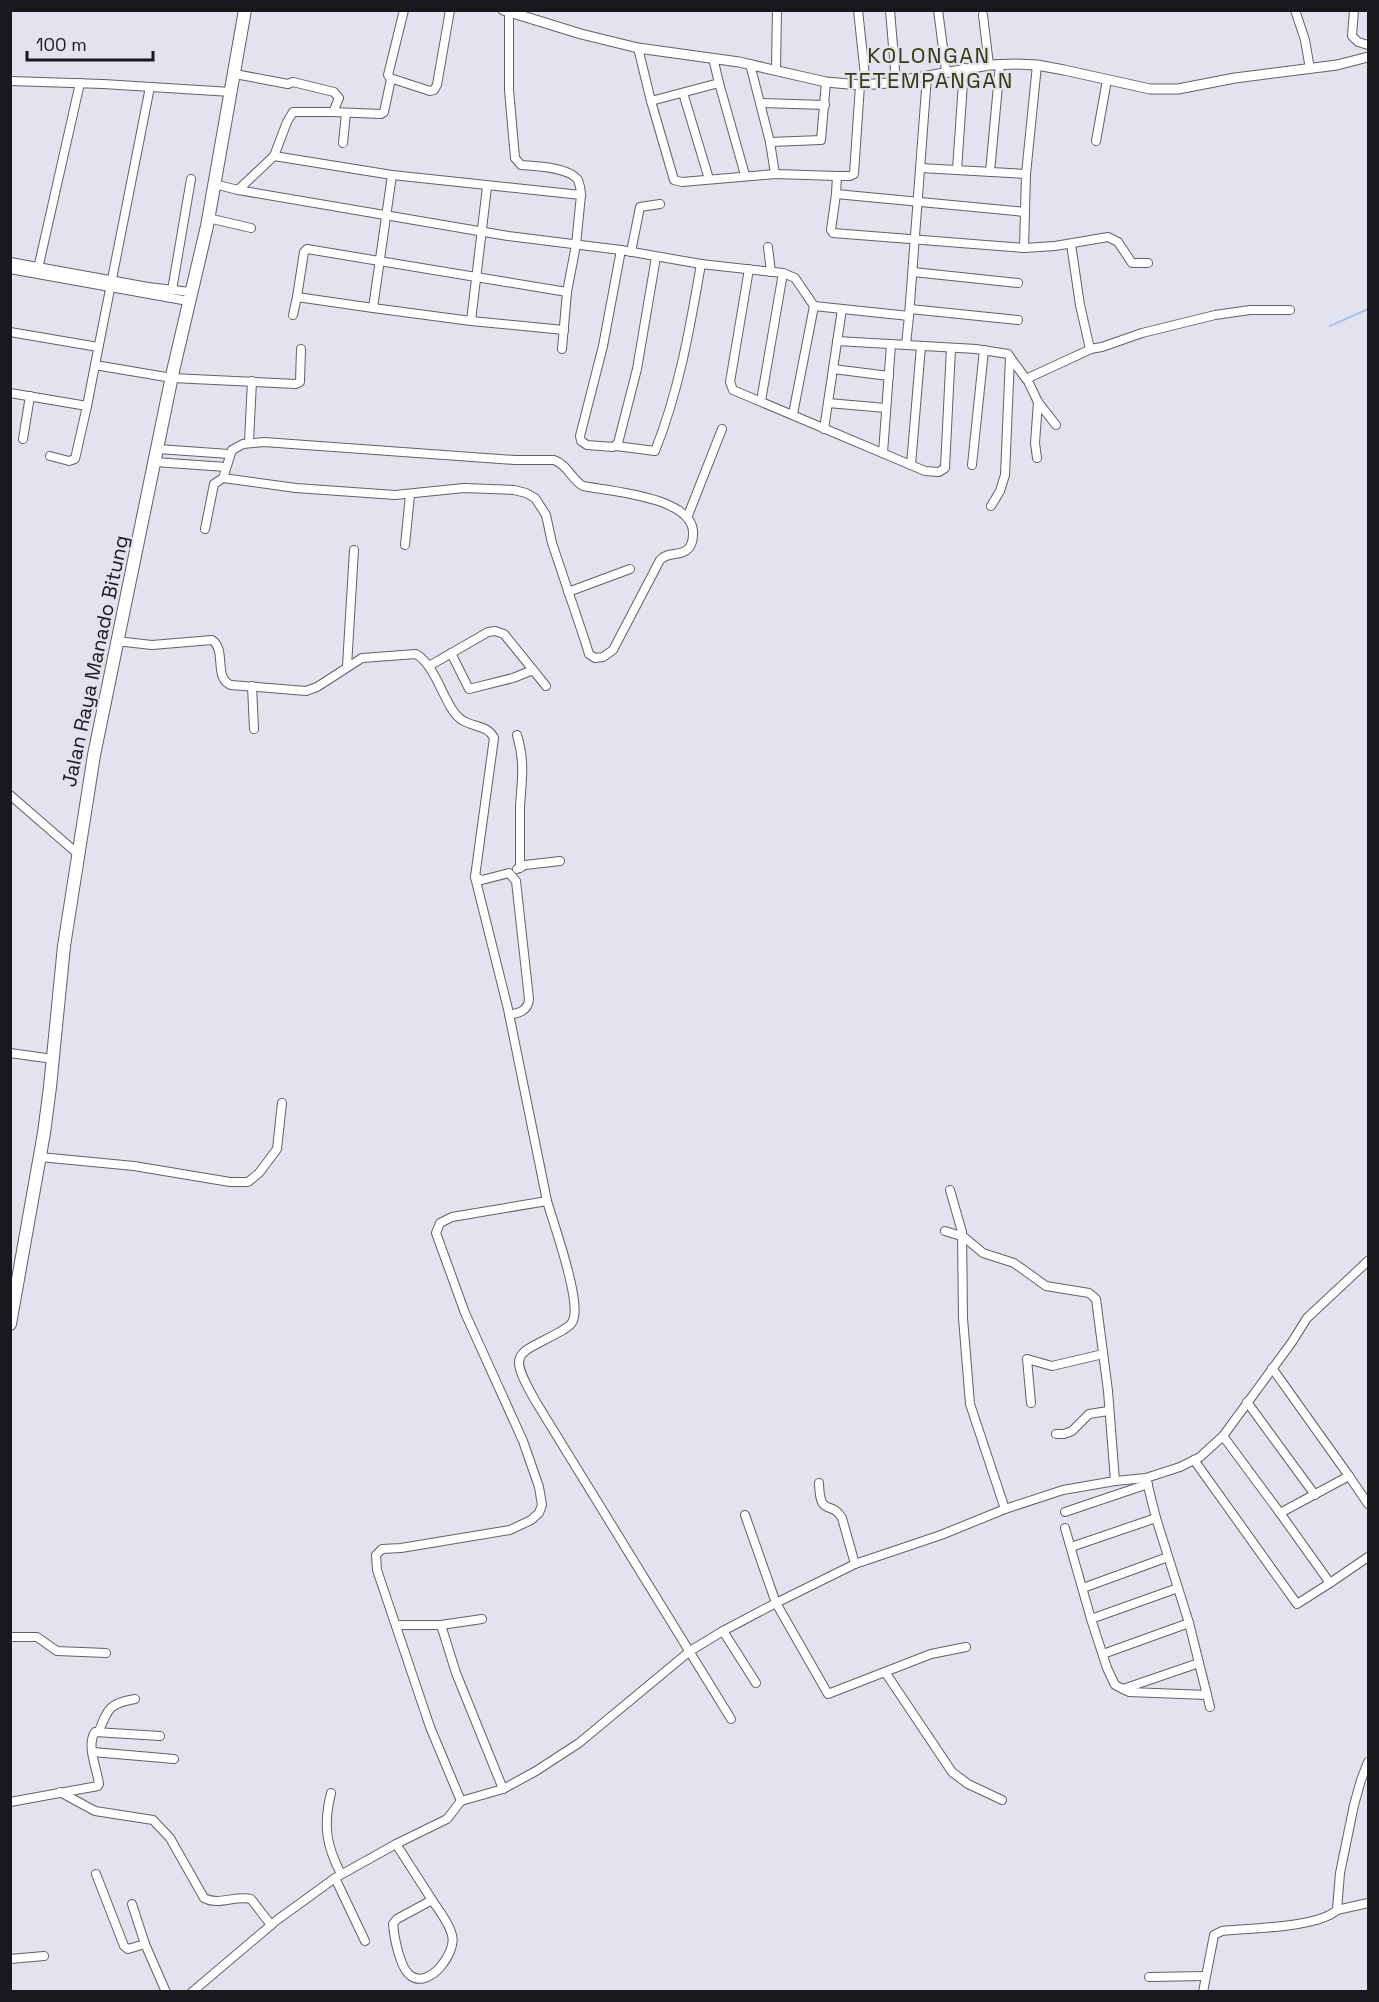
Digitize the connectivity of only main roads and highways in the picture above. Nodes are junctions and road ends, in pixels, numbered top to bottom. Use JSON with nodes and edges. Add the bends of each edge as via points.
{"nodes":[{"id":1,"x":245,"y":10,"type":"edge"},
{"id":2,"x":11,"y":1316,"type":"edge"}],
"edges":[{"from":1,"to":2,"type":"highway","name":"Jalan Raya Manado Bitung","via":[[208,218],[94,755],[64,946],[40,1156]]}]}
